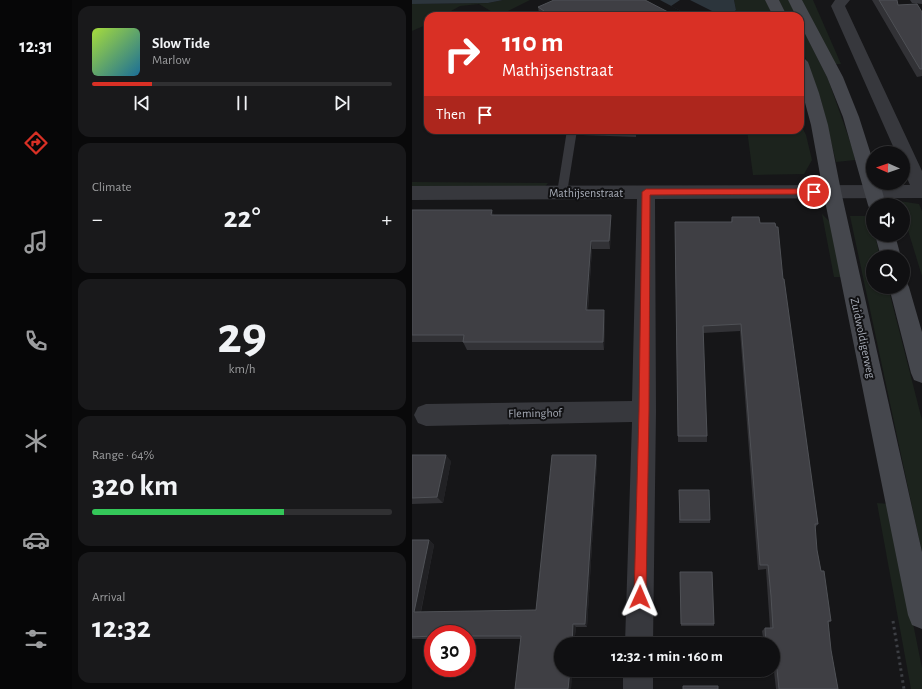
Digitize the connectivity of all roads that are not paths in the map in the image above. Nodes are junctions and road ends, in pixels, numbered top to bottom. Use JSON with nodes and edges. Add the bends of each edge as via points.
{"nodes":[{"id":1,"x":772,"y":0,"type":"edge"},
{"id":2,"x":795,"y":0,"type":"edge"},
{"id":3,"x":844,"y":0,"type":"edge"},
{"id":4,"x":917,"y":0,"type":"edge"},
{"id":5,"x":922,"y":0,"type":"edge"},
{"id":6,"x":778,"y":12,"type":"edge"},
{"id":7,"x":801,"y":12,"type":"edge"},
{"id":8,"x":804,"y":18,"type":"edge"},
{"id":9,"x":804,"y":74,"type":"edge"},
{"id":10,"x":571,"y":134,"type":"edge"},
{"id":11,"x":832,"y":191,"type":"junction"},
{"id":12,"x":922,"y":191,"type":"edge"},
{"id":13,"x":646,"y":192,"type":"junction"},
{"id":14,"x":412,"y":193,"type":"edge"},
{"id":15,"x":562,"y":193,"type":"junction"},
{"id":16,"x":875,"y":198,"type":"edge"},
{"id":17,"x":901,"y":294,"type":"edge"},
{"id":18,"x":922,"y":373,"type":"edge"},
{"id":19,"x":644,"y":411,"type":"junction"},
{"id":20,"x":426,"y":415,"type":"dead end"},
{"id":21,"x":922,"y":615,"type":"edge"},
{"id":22,"x":639,"y":637,"type":"edge"},
{"id":23,"x":638,"y":677,"type":"edge"},
{"id":24,"x":638,"y":689,"type":"edge"}],
"edges":[{"from":1,"to":6,"type":"main road"},
{"from":2,"to":7,"type":"main road"},
{"from":3,"to":12,"type":"street","via":[[838,6]]},
{"from":4,"to":5,"type":"street"},
{"from":8,"to":16,"type":"main road","via":[[851,117]]},
{"from":9,"to":11,"type":"main road","name":"Zuidwoldigerweg","via":[[826,151]]},
{"from":10,"to":15,"type":"lane"},
{"from":11,"to":13,"type":"street","name":"Mathijsenstraat"},
{"from":11,"to":16,"type":"street","name":"Mathijsenstraat"},
{"from":11,"to":21,"type":"main road","name":"Zuidwoldigerweg"},
{"from":12,"to":16,"type":"street","name":"Mathijsenstraat"},
{"from":13,"to":15,"type":"street","name":"Mathijsenstraat"},
{"from":13,"to":19,"type":"street"},
{"from":14,"to":15,"type":"street","name":"Mathijsenstraat"},
{"from":17,"to":18,"type":"main road"},
{"from":19,"to":20,"type":"street","name":"Fleminghof"},
{"from":19,"to":22,"type":"street"},
{"from":23,"to":24,"type":"street"}]}
